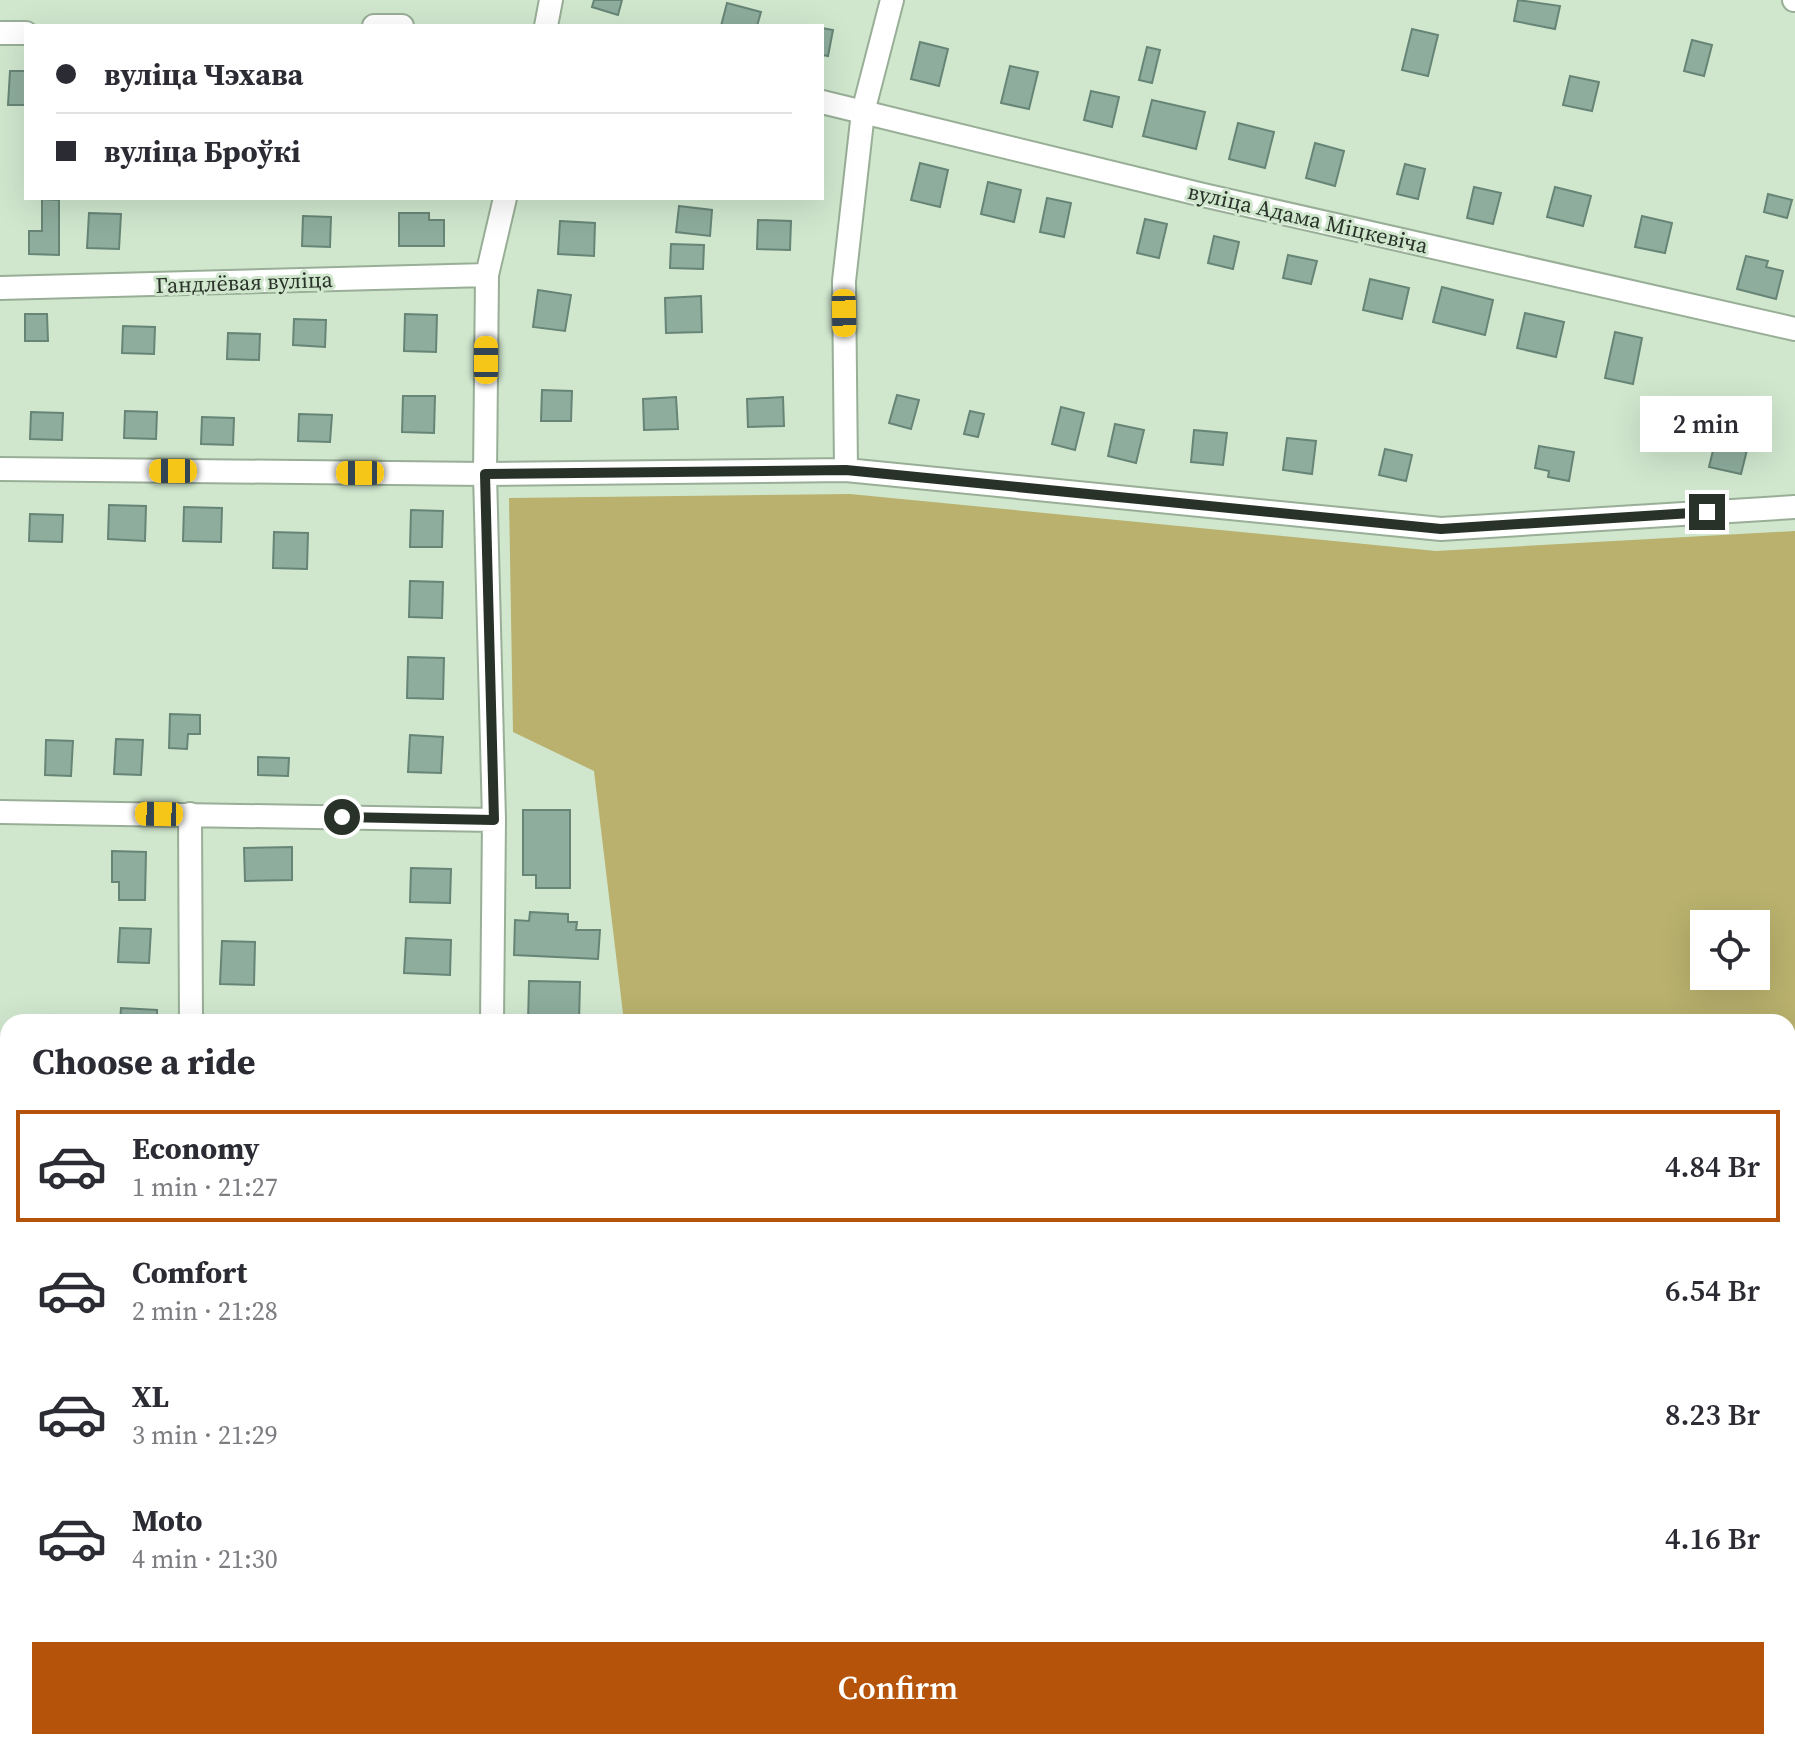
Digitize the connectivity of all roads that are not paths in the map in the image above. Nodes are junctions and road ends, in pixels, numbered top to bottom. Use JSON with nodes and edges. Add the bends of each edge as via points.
{"nodes":[{"id":1,"x":551,"y":0,"type":"edge"},
{"id":2,"x":892,"y":0,"type":"edge"},
{"id":3,"x":546,"y":24,"type":"edge"},
{"id":4,"x":0,"y":33,"type":"edge"},
{"id":5,"x":24,"y":33,"type":"edge"},
{"id":6,"x":824,"y":102,"type":"edge"},
{"id":7,"x":863,"y":112,"type":"junction"},
{"id":8,"x":505,"y":200,"type":"edge"},
{"id":9,"x":487,"y":275,"type":"junction"},
{"id":10,"x":0,"y":288,"type":"edge"},
{"id":11,"x":1795,"y":329,"type":"edge"},
{"id":12,"x":0,"y":469,"type":"edge"},
{"id":13,"x":846,"y":470,"type":"junction"},
{"id":14,"x":485,"y":474,"type":"junction"},
{"id":15,"x":1795,"y":507,"type":"edge"},
{"id":16,"x":0,"y":812,"type":"edge"},
{"id":17,"x":190,"y":814,"type":"junction"},
{"id":18,"x":494,"y":820,"type":"junction"},
{"id":19,"x":191,"y":1014,"type":"edge"},
{"id":20,"x":492,"y":1014,"type":"edge"}],
"edges":[{"from":1,"to":3,"type":"street"},
{"from":2,"to":7,"type":"street"},
{"from":4,"to":5,"type":"street"},
{"from":6,"to":7,"type":"street","name":"вуліца Адама Міцкевіча"},
{"from":7,"to":11,"type":"street","name":"вуліца Адама Міцкевіча"},
{"from":7,"to":13,"type":"street","via":[[844,281]]},
{"from":8,"to":9,"type":"street"},
{"from":9,"to":10,"type":"street","name":"Гандлёвая вуліца"},
{"from":9,"to":14,"type":"street"},
{"from":12,"to":14,"type":"street"},
{"from":13,"to":14,"type":"street"},
{"from":13,"to":15,"type":"street","via":[[1441,529]]},
{"from":14,"to":18,"type":"street"},
{"from":16,"to":17,"type":"street"},
{"from":17,"to":18,"type":"street"},
{"from":17,"to":19,"type":"street"},
{"from":18,"to":20,"type":"street"}]}
